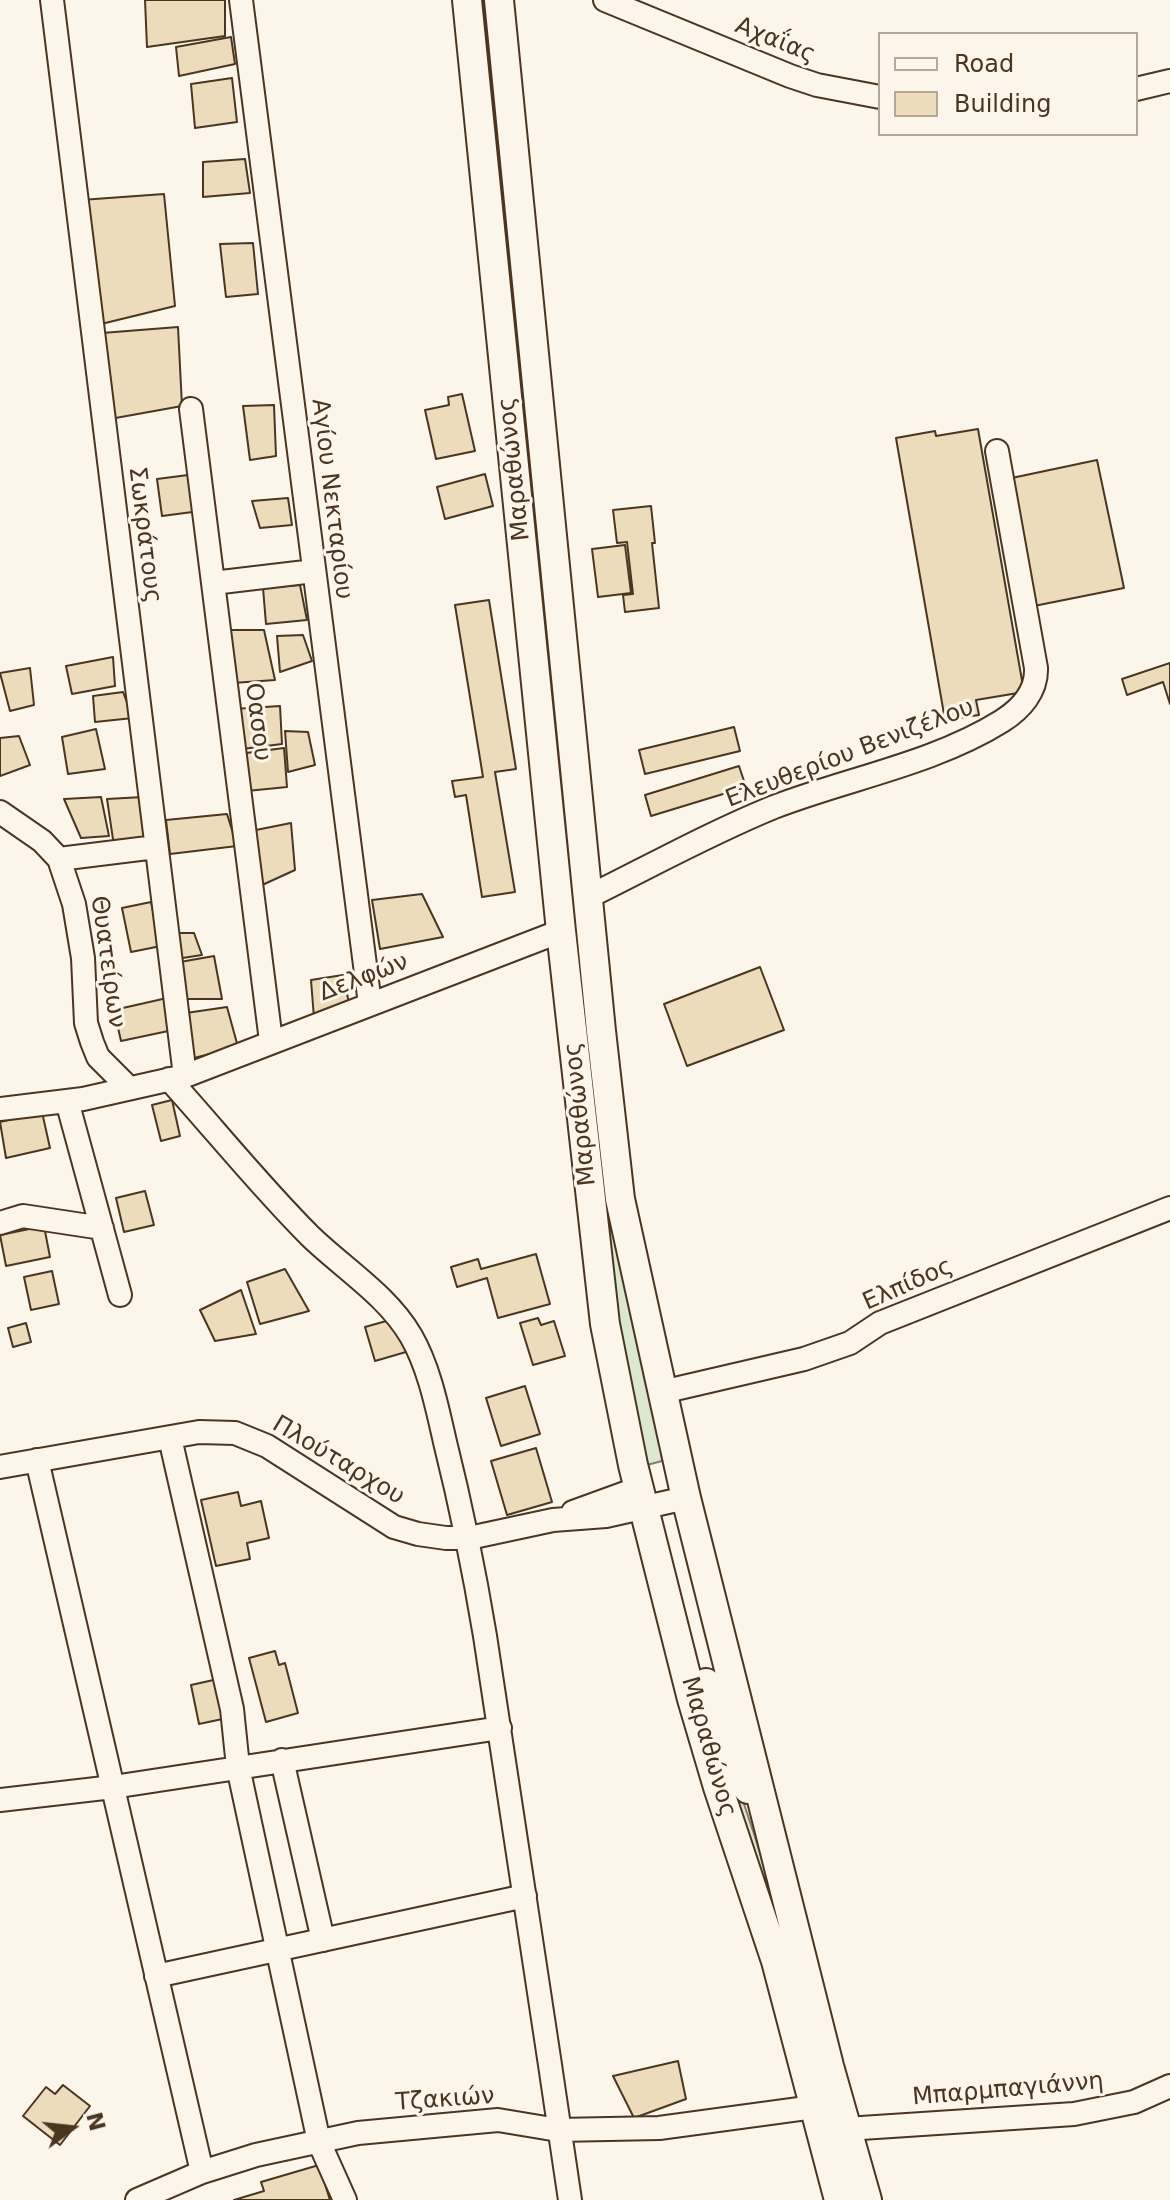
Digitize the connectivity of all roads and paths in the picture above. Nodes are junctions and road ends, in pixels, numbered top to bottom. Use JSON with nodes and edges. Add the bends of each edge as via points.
{"nodes":[{"id":1,"x":52,"y":0,"type":"edge"},
{"id":2,"x":241,"y":0,"type":"edge"},
{"id":3,"x":467,"y":0,"type":"edge"},
{"id":4,"x":607,"y":1,"type":"edge"},
{"id":5,"x":503,"y":6,"type":"edge"},
{"id":6,"x":1170,"y":81,"type":"edge"},
{"id":7,"x":1138,"y":89,"type":"edge"},
{"id":8,"x":878,"y":97,"type":"edge"},
{"id":9,"x":191,"y":409,"type":"dead end"},
{"id":10,"x":997,"y":451,"type":"dead end"},
{"id":11,"x":314,"y":571,"type":"junction"},
{"id":12,"x":213,"y":583,"type":"junction"},
{"id":13,"x":0,"y":812,"type":"edge"},
{"id":14,"x":156,"y":847,"type":"junction"},
{"id":15,"x":59,"y":859,"type":"junction"},
{"id":16,"x":588,"y":897,"type":"junction"},
{"id":17,"x":561,"y":931,"type":"junction"},
{"id":18,"x":370,"y":1004,"type":"junction"},
{"id":19,"x":271,"y":1041,"type":"junction"},
{"id":20,"x":177,"y":1078,"type":"junction"},
{"id":21,"x":129,"y":1088,"type":"junction"},
{"id":22,"x":67,"y":1101,"type":"junction"},
{"id":23,"x":0,"y":1109,"type":"edge"},
{"id":24,"x":1170,"y":1208,"type":"edge"},
{"id":25,"x":0,"y":1223,"type":"edge"},
{"id":26,"x":102,"y":1228,"type":"junction"},
{"id":27,"x":120,"y":1295,"type":"dead end"},
{"id":28,"x":662,"y":1392,"type":"junction"},
{"id":29,"x":170,"y":1438,"type":"junction"},
{"id":30,"x":37,"y":1460,"type":"junction"},
{"id":31,"x":0,"y":1467,"type":"edge"},
{"id":32,"x":658,"y":1500,"type":"junction"},
{"id":33,"x":469,"y":1538,"type":"junction"},
{"id":34,"x":500,"y":1728,"type":"junction"},
{"id":35,"x":282,"y":1760,"type":"junction"},
{"id":36,"x":238,"y":1767,"type":"junction"},
{"id":37,"x":113,"y":1787,"type":"junction"},
{"id":38,"x":0,"y":1800,"type":"edge"},
{"id":39,"x":525,"y":1896,"type":"junction"},
{"id":40,"x":323,"y":1940,"type":"junction"},
{"id":41,"x":278,"y":1950,"type":"junction"},
{"id":42,"x":156,"y":1976,"type":"junction"},
{"id":43,"x":1170,"y":2086,"type":"edge"},
{"id":44,"x":814,"y":2107,"type":"junction"},
{"id":45,"x":846,"y":2129,"type":"junction"},
{"id":46,"x":558,"y":2130,"type":"junction"},
{"id":47,"x":319,"y":2142,"type":"junction"},
{"id":48,"x":202,"y":2172,"type":"junction"},
{"id":49,"x":137,"y":2200,"type":"edge"},
{"id":50,"x":345,"y":2200,"type":"edge"},
{"id":51,"x":570,"y":2200,"type":"edge"},
{"id":52,"x":839,"y":2200,"type":"edge"},
{"id":53,"x":867,"y":2200,"type":"edge"}],
"edges":[{"from":1,"to":14,"type":"street","name":"Σωκράτους"},
{"from":2,"to":11,"type":"street","name":"Αγίου Νεκταρίου"},
{"from":3,"to":17,"type":"main road","name":"Μαραθώνος"},
{"from":4,"to":8,"type":"street","name":"Αχαΐας","via":[[790,76]]},
{"from":5,"to":16,"type":"main road","name":"Μαραθώνος"},
{"from":6,"to":7,"type":"street"},
{"from":9,"to":12,"type":"street","name":"Οασου"},
{"from":10,"to":16,"type":"street","name":"Ελευθερίου Βενιζέλου","via":[[1036,668],[1034,686],[1017,709],[962,744],[776,807]]},
{"from":11,"to":12,"type":"street"},
{"from":11,"to":18,"type":"street","name":"Αγίου Νεκταρίου"},
{"from":12,"to":19,"type":"street","name":"Οασου"},
{"from":13,"to":15,"type":"street","name":"Θυατείρων"},
{"from":14,"to":15,"type":"street"},
{"from":14,"to":20,"type":"street","name":"Σωκράτους"},
{"from":15,"to":21,"type":"street","name":"Θυατείρων","via":[[83,958],[86,1023],[98,1057]]},
{"from":16,"to":28,"type":"main road","name":"Μαραθώνος","via":[[614,1160]]},
{"from":17,"to":18,"type":"street","name":"Δελφών"},
{"from":17,"to":32,"type":"main road","name":"Μαραθώνος","via":[[600,1290],[616,1385]]},
{"from":18,"to":19,"type":"street","name":"Δελφών"},
{"from":19,"to":20,"type":"street","name":"Δελφών"},
{"from":20,"to":21,"type":"street","name":"Δελφών"},
{"from":20,"to":33,"type":"street","via":[[307,1232],[375,1292],[411,1336],[435,1402]]},
{"from":21,"to":22,"type":"street","name":"Δελφών"},
{"from":22,"to":23,"type":"street","name":"Δελφών"},
{"from":22,"to":26,"type":"street"},
{"from":24,"to":28,"type":"street","name":"Ελπίδος","via":[[880,1323],[850,1343]]},
{"from":25,"to":26,"type":"street","via":[[23,1216]]},
{"from":26,"to":27,"type":"street"},
{"from":28,"to":32,"type":"main road","name":"Μαραθώνος"},
{"from":29,"to":30,"type":"street","name":"Πλούταρχου"},
{"from":29,"to":33,"type":"street","name":"Πλούταρχου","via":[[214,1431],[246,1435],[394,1527],[430,1537]]},
{"from":29,"to":36,"type":"street","via":[[232,1709]]},
{"from":30,"to":31,"type":"street","name":"Πλούταρχου"},
{"from":30,"to":37,"type":"street"},
{"from":32,"to":33,"type":"street","name":"Πλούταρχου","via":[[606,1516],[553,1520]]},
{"from":32,"to":44,"type":"main road","name":"Μαραθώνος","via":[[699,1725],[776,1961]]},
{"from":32,"to":45,"type":"main road","name":"Μαραθώνος","via":[[770,1828]]},
{"from":33,"to":34,"type":"street"},
{"from":34,"to":35,"type":"street"},
{"from":34,"to":39,"type":"street"},
{"from":35,"to":36,"type":"street"},
{"from":35,"to":40,"type":"street"},
{"from":36,"to":37,"type":"street"},
{"from":36,"to":41,"type":"street"},
{"from":37,"to":38,"type":"street"},
{"from":37,"to":42,"type":"street"},
{"from":39,"to":40,"type":"street"},
{"from":39,"to":46,"type":"street"},
{"from":40,"to":41,"type":"street"},
{"from":41,"to":42,"type":"street"},
{"from":41,"to":47,"type":"street"},
{"from":42,"to":48,"type":"street"},
{"from":43,"to":45,"type":"street","name":"Μπαρμπαγιάννη","via":[[1134,2102],[1074,2114]]},
{"from":44,"to":46,"type":"street","name":"Τζακιών","via":[[659,2128]]},
{"from":44,"to":52,"type":"main road","name":"Μαραθώνος"},
{"from":45,"to":53,"type":"main road","name":"Μαραθώνος"},
{"from":46,"to":47,"type":"street","name":"Τζακιών","via":[[498,2120],[372,2131]]},
{"from":46,"to":51,"type":"street"},
{"from":47,"to":48,"type":"street","name":"Τζακιών"},
{"from":47,"to":50,"type":"street"},
{"from":48,"to":49,"type":"street","name":"Τζακιών"}]}
